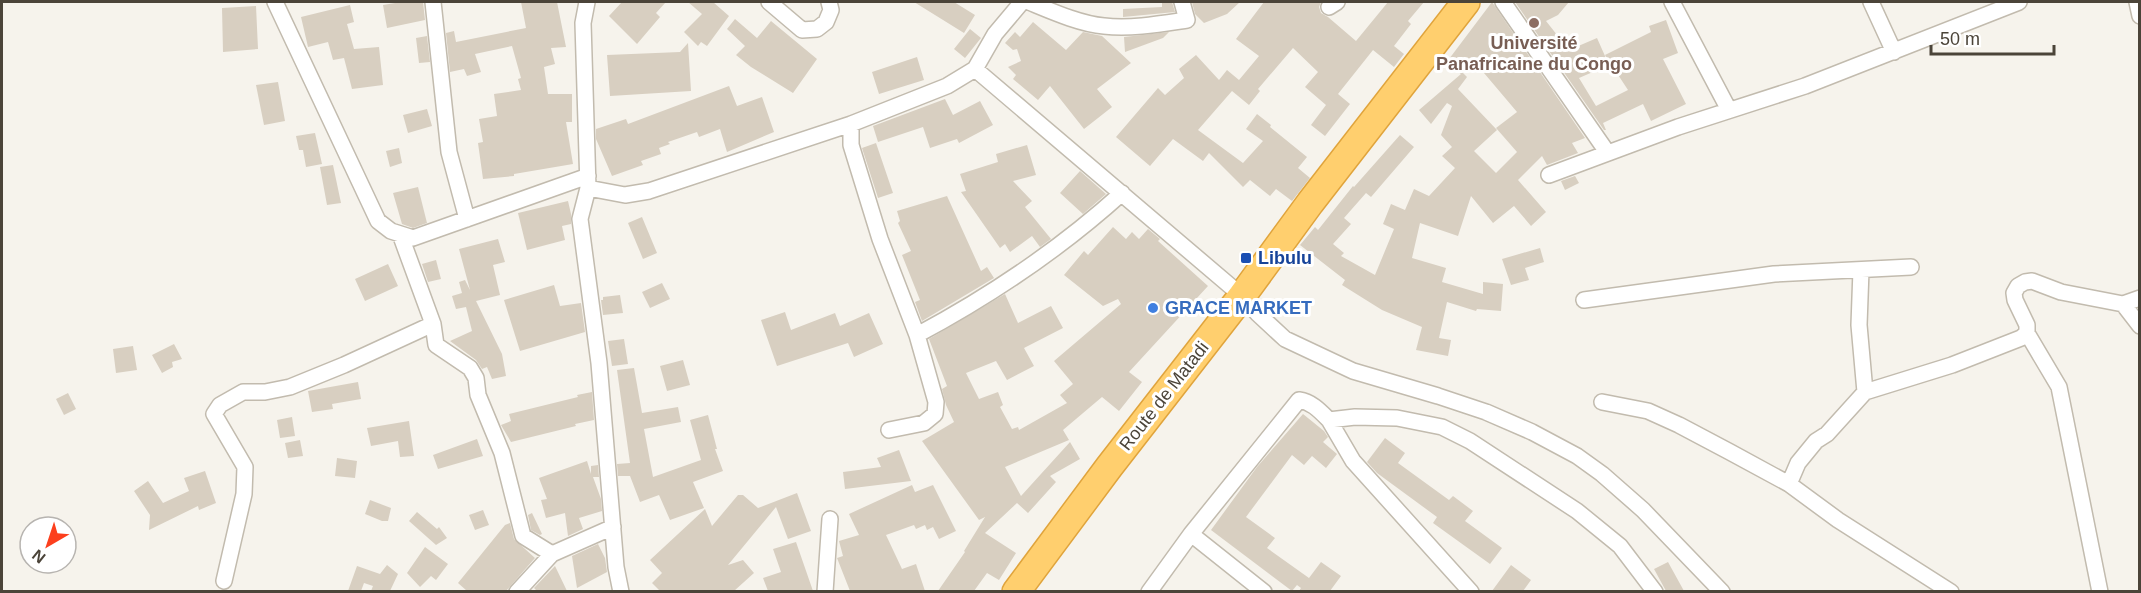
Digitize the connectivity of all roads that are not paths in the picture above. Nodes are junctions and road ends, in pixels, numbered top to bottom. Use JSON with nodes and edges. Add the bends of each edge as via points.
{"nodes":[{"id":1,"x":275,"y":2,"type":"edge"},
{"id":2,"x":433,"y":2,"type":"edge"},
{"id":3,"x":587,"y":2,"type":"edge"},
{"id":4,"x":769,"y":2,"type":"edge"},
{"id":5,"x":829,"y":2,"type":"edge"},
{"id":6,"x":1022,"y":2,"type":"edge"},
{"id":7,"x":1029,"y":2,"type":"edge"},
{"id":8,"x":1182,"y":2,"type":"edge"},
{"id":9,"x":1467,"y":2,"type":"edge"},
{"id":10,"x":1503,"y":2,"type":"edge"},
{"id":11,"x":1672,"y":2,"type":"edge"},
{"id":12,"x":1871,"y":2,"type":"edge"},
{"id":13,"x":2019,"y":2,"type":"edge"},
{"id":14,"x":2137,"y":2,"type":"edge"},
{"id":15,"x":2139,"y":16,"type":"edge"},
{"id":16,"x":1894,"y":52,"type":"junction"},
{"id":17,"x":975,"y":69,"type":"junction"},
{"id":18,"x":1729,"y":110,"type":"junction"},
{"id":19,"x":851,"y":124,"type":"junction"},
{"id":20,"x":1607,"y":152,"type":"junction"},
{"id":21,"x":1549,"y":175,"type":"dead end"},
{"id":22,"x":588,"y":182,"type":"junction"},
{"id":23,"x":1122,"y":193,"type":"junction"},
{"id":24,"x":467,"y":219,"type":"junction"},
{"id":25,"x":400,"y":234,"type":"junction"},
{"id":26,"x":1911,"y":267,"type":"dead end"},
{"id":27,"x":1862,"y":270,"type":"junction"},
{"id":28,"x":1242,"y":296,"type":"junction"},
{"id":29,"x":2139,"y":298,"type":"edge"},
{"id":30,"x":1584,"y":300,"type":"dead end"},
{"id":31,"x":2122,"y":304,"type":"junction"},
{"id":32,"x":433,"y":324,"type":"junction"},
{"id":33,"x":2139,"y":326,"type":"edge"},
{"id":34,"x":2028,"y":333,"type":"junction"},
{"id":35,"x":917,"y":335,"type":"junction"},
{"id":36,"x":1865,"y":392,"type":"junction"},
{"id":37,"x":1602,"y":402,"type":"dead end"},
{"id":38,"x":1329,"y":420,"type":"junction"},
{"id":39,"x":889,"y":430,"type":"dead end"},
{"id":40,"x":1789,"y":484,"type":"junction"},
{"id":41,"x":830,"y":519,"type":"dead end"},
{"id":42,"x":613,"y":527,"type":"junction"},
{"id":43,"x":1191,"y":534,"type":"junction"},
{"id":44,"x":552,"y":554,"type":"junction"},
{"id":45,"x":224,"y":581,"type":"dead end"},
{"id":46,"x":517,"y":591,"type":"edge"},
{"id":47,"x":621,"y":591,"type":"edge"},
{"id":48,"x":825,"y":591,"type":"edge"},
{"id":49,"x":1016,"y":591,"type":"edge"},
{"id":50,"x":1149,"y":591,"type":"edge"},
{"id":51,"x":1264,"y":591,"type":"edge"},
{"id":52,"x":1471,"y":591,"type":"edge"},
{"id":53,"x":1655,"y":591,"type":"edge"},
{"id":54,"x":1722,"y":591,"type":"edge"},
{"id":55,"x":1951,"y":591,"type":"edge"},
{"id":56,"x":2100,"y":591,"type":"edge"}],
"edges":[{"from":1,"to":25,"type":"street","via":[[378,220]]},
{"from":2,"to":24,"type":"street","via":[[449,152]]},
{"from":3,"to":22,"type":"street","via":[[584,35]]},
{"from":4,"to":5,"type":"street","via":[[802,30],[817,29],[826,22],[831,10]]},
{"from":6,"to":17,"type":"street","via":[[995,34]]},
{"from":7,"to":8,"type":"street","via":[[1103,27],[1187,20]]},
{"from":9,"to":28,"type":"highway","name":"Route de Matadi"},
{"from":10,"to":20,"type":"street"},
{"from":11,"to":18,"type":"street"},
{"from":12,"to":16,"type":"street"},
{"from":13,"to":16,"type":"street"},
{"from":14,"to":15,"type":"street"},
{"from":16,"to":18,"type":"street"},
{"from":17,"to":19,"type":"street","via":[[947,86]]},
{"from":17,"to":23,"type":"street"},
{"from":18,"to":20,"type":"street"},
{"from":19,"to":22,"type":"street","via":[[649,191],[625,195]]},
{"from":19,"to":35,"type":"street","via":[[851,145],[880,239]]},
{"from":20,"to":21,"type":"street"},
{"from":22,"to":24,"type":"street"},
{"from":22,"to":42,"type":"street","via":[[580,219],[599,363]]},
{"from":23,"to":28,"type":"street"},
{"from":23,"to":35,"type":"street","via":[[1048,253]]},
{"from":24,"to":25,"type":"street","via":[[413,238]]},
{"from":25,"to":32,"type":"street"},
{"from":26,"to":27,"type":"street"},
{"from":27,"to":30,"type":"street","via":[[1774,274]]},
{"from":27,"to":36,"type":"street","via":[[1859,325]]},
{"from":28,"to":49,"type":"highway","name":"Route de Matadi"},
{"from":28,"to":54,"type":"street","via":[[1285,339],[1353,371],[1486,412],[1577,456],[1643,510]]},
{"from":29,"to":31,"type":"street"},
{"from":31,"to":33,"type":"street"},
{"from":31,"to":34,"type":"street","via":[[2025,282],[2014,293]]},
{"from":32,"to":44,"type":"street","via":[[436,345],[470,368],[476,378],[478,395],[502,453],[523,536]]},
{"from":32,"to":45,"type":"street","via":[[290,387],[243,392],[220,405],[214,414],[245,467],[244,494]]},
{"from":34,"to":36,"type":"street","via":[[1952,365]]},
{"from":34,"to":56,"type":"street","via":[[2059,387]]},
{"from":35,"to":39,"type":"street","via":[[936,402],[935,414],[924,423]]},
{"from":36,"to":40,"type":"street","via":[[1827,435],[1816,441],[1798,463]]},
{"from":37,"to":40,"type":"street","via":[[1648,411],[1669,420]]},
{"from":38,"to":43,"type":"street","via":[[1317,408],[1299,400]]},
{"from":38,"to":52,"type":"street","via":[[1353,460]]},
{"from":38,"to":53,"type":"street","via":[[1396,418],[1442,427],[1470,441],[1586,518],[1620,546]]},
{"from":40,"to":55,"type":"street","via":[[1838,520]]},
{"from":41,"to":48,"type":"street"},
{"from":42,"to":44,"type":"street"},
{"from":42,"to":47,"type":"street"},
{"from":43,"to":50,"type":"street"},
{"from":43,"to":51,"type":"street"},
{"from":44,"to":46,"type":"street"}]}
